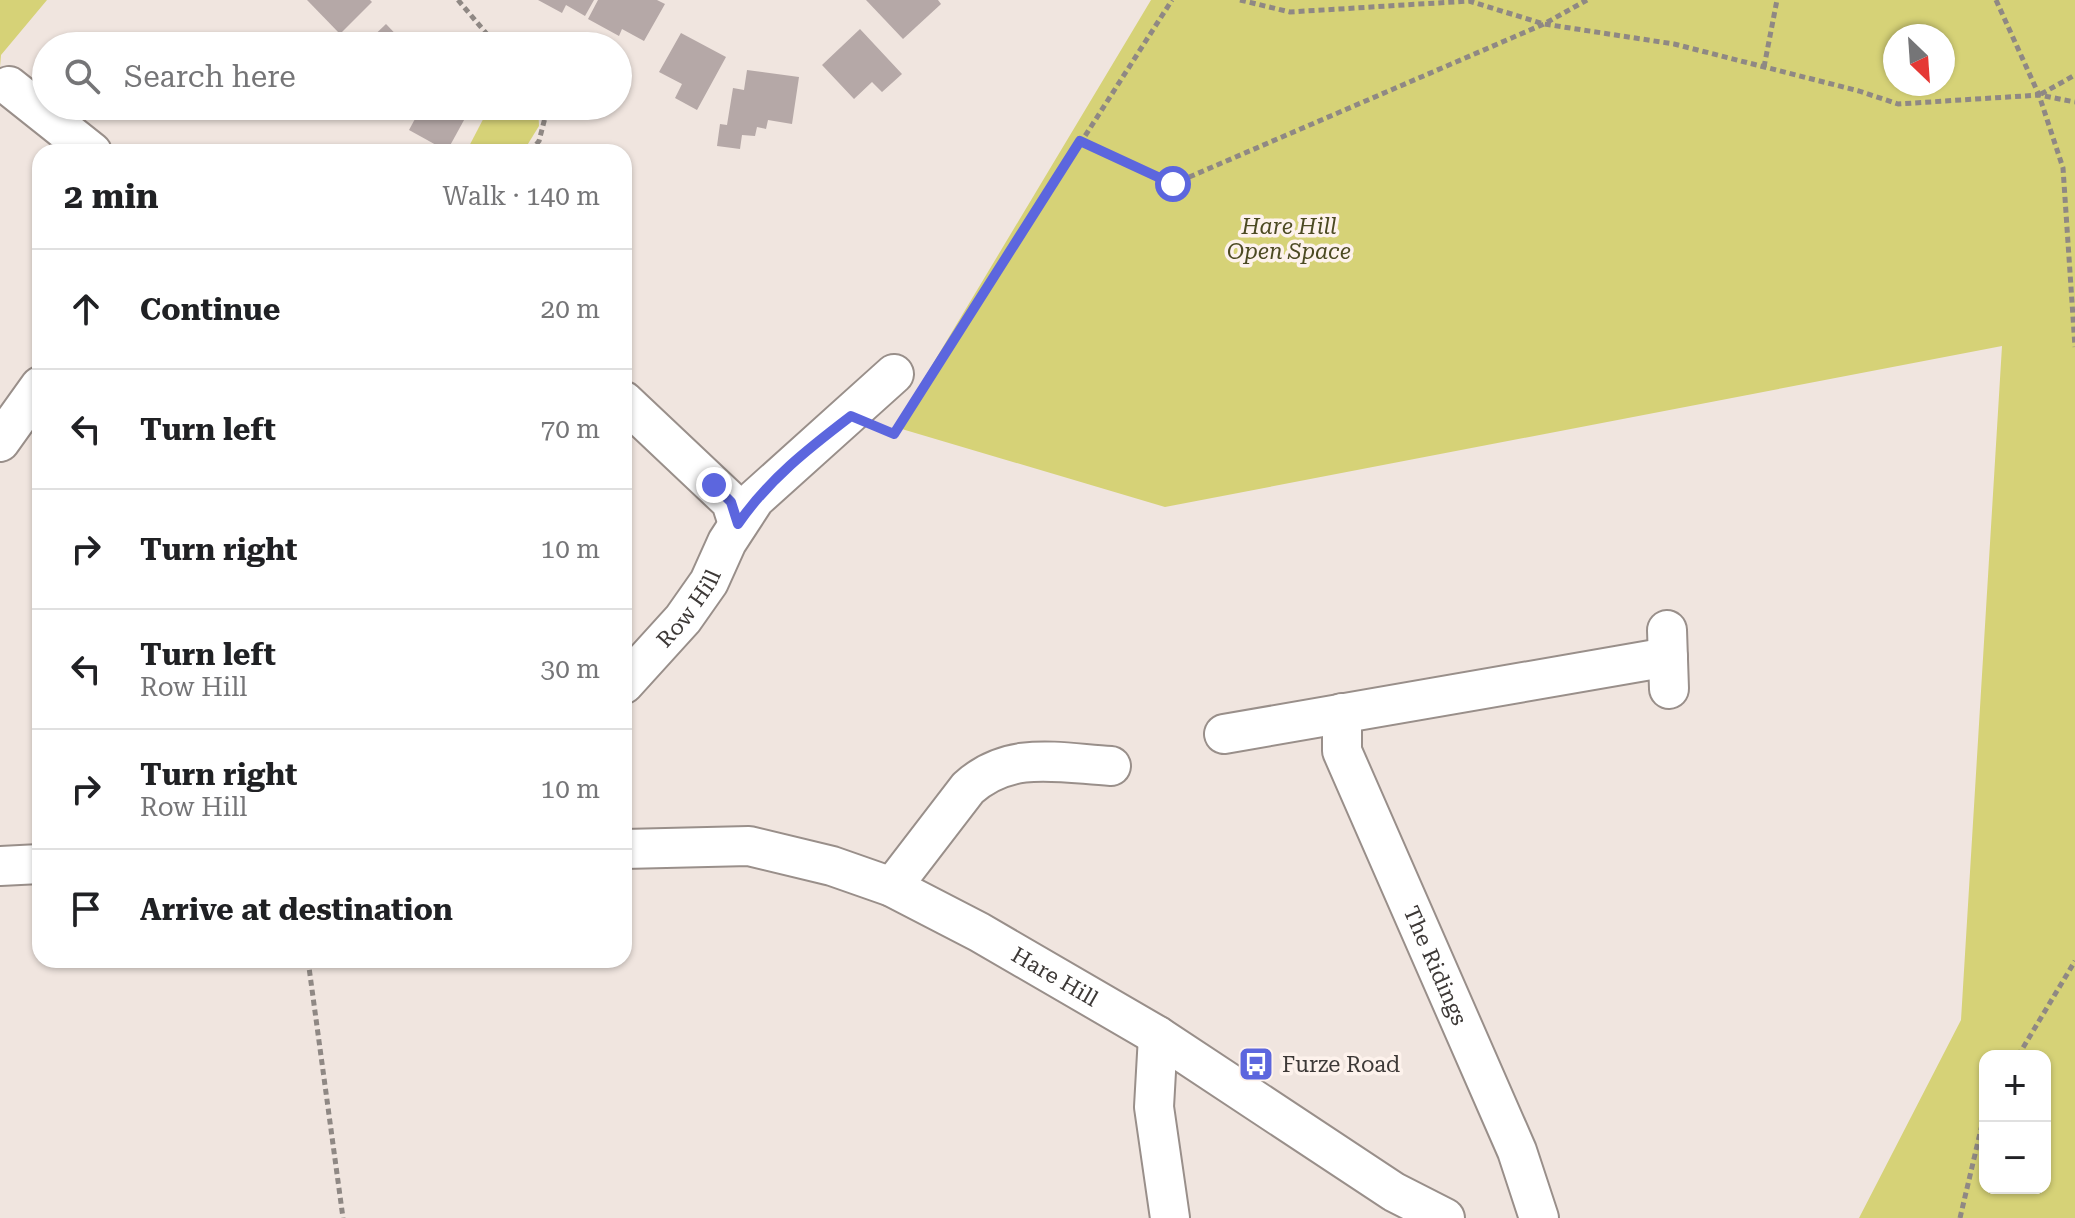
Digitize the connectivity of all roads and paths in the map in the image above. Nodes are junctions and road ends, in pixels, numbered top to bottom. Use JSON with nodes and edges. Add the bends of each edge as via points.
{"nodes":[{"id":1,"x":458,"y":0,"type":"edge"},
{"id":2,"x":1172,"y":0,"type":"edge"},
{"id":3,"x":1239,"y":0,"type":"edge"},
{"id":4,"x":1587,"y":0,"type":"edge"},
{"id":5,"x":1777,"y":0,"type":"edge"},
{"id":6,"x":1996,"y":0,"type":"edge"},
{"id":7,"x":1544,"y":24,"type":"junction"},
{"id":8,"x":485,"y":32,"type":"edge"},
{"id":9,"x":1764,"y":67,"type":"junction"},
{"id":10,"x":2075,"y":75,"type":"edge"},
{"id":11,"x":9,"y":86,"type":"dead end"},
{"id":12,"x":2039,"y":95,"type":"junction"},
{"id":13,"x":2075,"y":102,"type":"edge"},
{"id":14,"x":32,"y":104,"type":"edge"},
{"id":15,"x":52,"y":120,"type":"edge"},
{"id":16,"x":544,"y":120,"type":"edge"},
{"id":17,"x":1080,"y":141,"type":"junction"},
{"id":18,"x":82,"y":144,"type":"edge"},
{"id":19,"x":537,"y":144,"type":"edge"},
{"id":20,"x":2075,"y":347,"type":"edge"},
{"id":21,"x":911,"y":378,"type":"joint"},
{"id":22,"x":32,"y":397,"type":"edge"},
{"id":23,"x":910,"y":408,"type":"dead end"},
{"id":24,"x":632,"y":409,"type":"edge"},
{"id":25,"x":851,"y":416,"type":"junction"},
{"id":26,"x":0,"y":442,"type":"edge"},
{"id":27,"x":738,"y":524,"type":"junction"},
{"id":28,"x":1668,"y":659,"type":"dead end"},
{"id":29,"x":632,"y":675,"type":"edge"},
{"id":30,"x":1342,"y":713,"type":"junction"},
{"id":31,"x":1224,"y":734,"type":"dead end"},
{"id":32,"x":1111,"y":766,"type":"dead end"},
{"id":33,"x":632,"y":849,"type":"edge"},
{"id":34,"x":32,"y":864,"type":"edge"},
{"id":35,"x":0,"y":866,"type":"edge"},
{"id":36,"x":892,"y":887,"type":"junction"},
{"id":37,"x":2075,"y":961,"type":"edge"},
{"id":38,"x":309,"y":968,"type":"edge"},
{"id":39,"x":1158,"y":1036,"type":"junction"},
{"id":40,"x":2022,"y":1050,"type":"edge"},
{"id":41,"x":1983,"y":1122,"type":"edge"},
{"id":42,"x":343,"y":1218,"type":"edge"},
{"id":43,"x":1170,"y":1218,"type":"edge"},
{"id":44,"x":1445,"y":1218,"type":"edge"},
{"id":45,"x":1539,"y":1218,"type":"edge"},
{"id":46,"x":1960,"y":1218,"type":"edge"}],
"edges":[{"from":1,"to":8,"type":"path"},
{"from":2,"to":17,"type":"path"},
{"from":3,"to":7,"type":"path","via":[[1290,12],[1469,1]]},
{"from":4,"to":7,"type":"path"},
{"from":5,"to":9,"type":"path"},
{"from":6,"to":12,"type":"path"},
{"from":7,"to":9,"type":"path","via":[[1674,44]]},
{"from":7,"to":17,"type":"path","via":[[1173,184]]},
{"from":9,"to":12,"type":"path","via":[[1898,104]]},
{"from":10,"to":12,"type":"path"},
{"from":11,"to":14,"type":"street"},
{"from":12,"to":13,"type":"path"},
{"from":12,"to":20,"type":"path","via":[[2063,168]]},
{"from":15,"to":18,"type":"street"},
{"from":16,"to":19,"type":"path"},
{"from":17,"to":21,"type":"path"},
{"from":21,"to":25,"type":"street","name":"Row Hill"},
{"from":22,"to":26,"type":"street"},
{"from":23,"to":25,"type":"path","via":[[894,434]]},
{"from":24,"to":27,"type":"street","via":[[731,502]]},
{"from":25,"to":27,"type":"street","name":"Row Hill","via":[[806,450],[755,499]]},
{"from":27,"to":29,"type":"street","name":"Row Hill","via":[[709,582]]},
{"from":28,"to":30,"type":"street"},
{"from":30,"to":31,"type":"street"},
{"from":30,"to":45,"type":"street","name":"The Ridings","via":[[1342,751],[1517,1151]]},
{"from":32,"to":36,"type":"street","via":[[1025,760],[982,775]]},
{"from":33,"to":36,"type":"street","name":"Hare Hill","via":[[749,846]]},
{"from":34,"to":35,"type":"street"},
{"from":36,"to":39,"type":"street","name":"Hare Hill"},
{"from":37,"to":40,"type":"path"},
{"from":38,"to":42,"type":"path"},
{"from":39,"to":43,"type":"street","via":[[1154,1107]]},
{"from":39,"to":44,"type":"street","name":"Hare Hill","via":[[1394,1192]]},
{"from":41,"to":46,"type":"path"}]}
